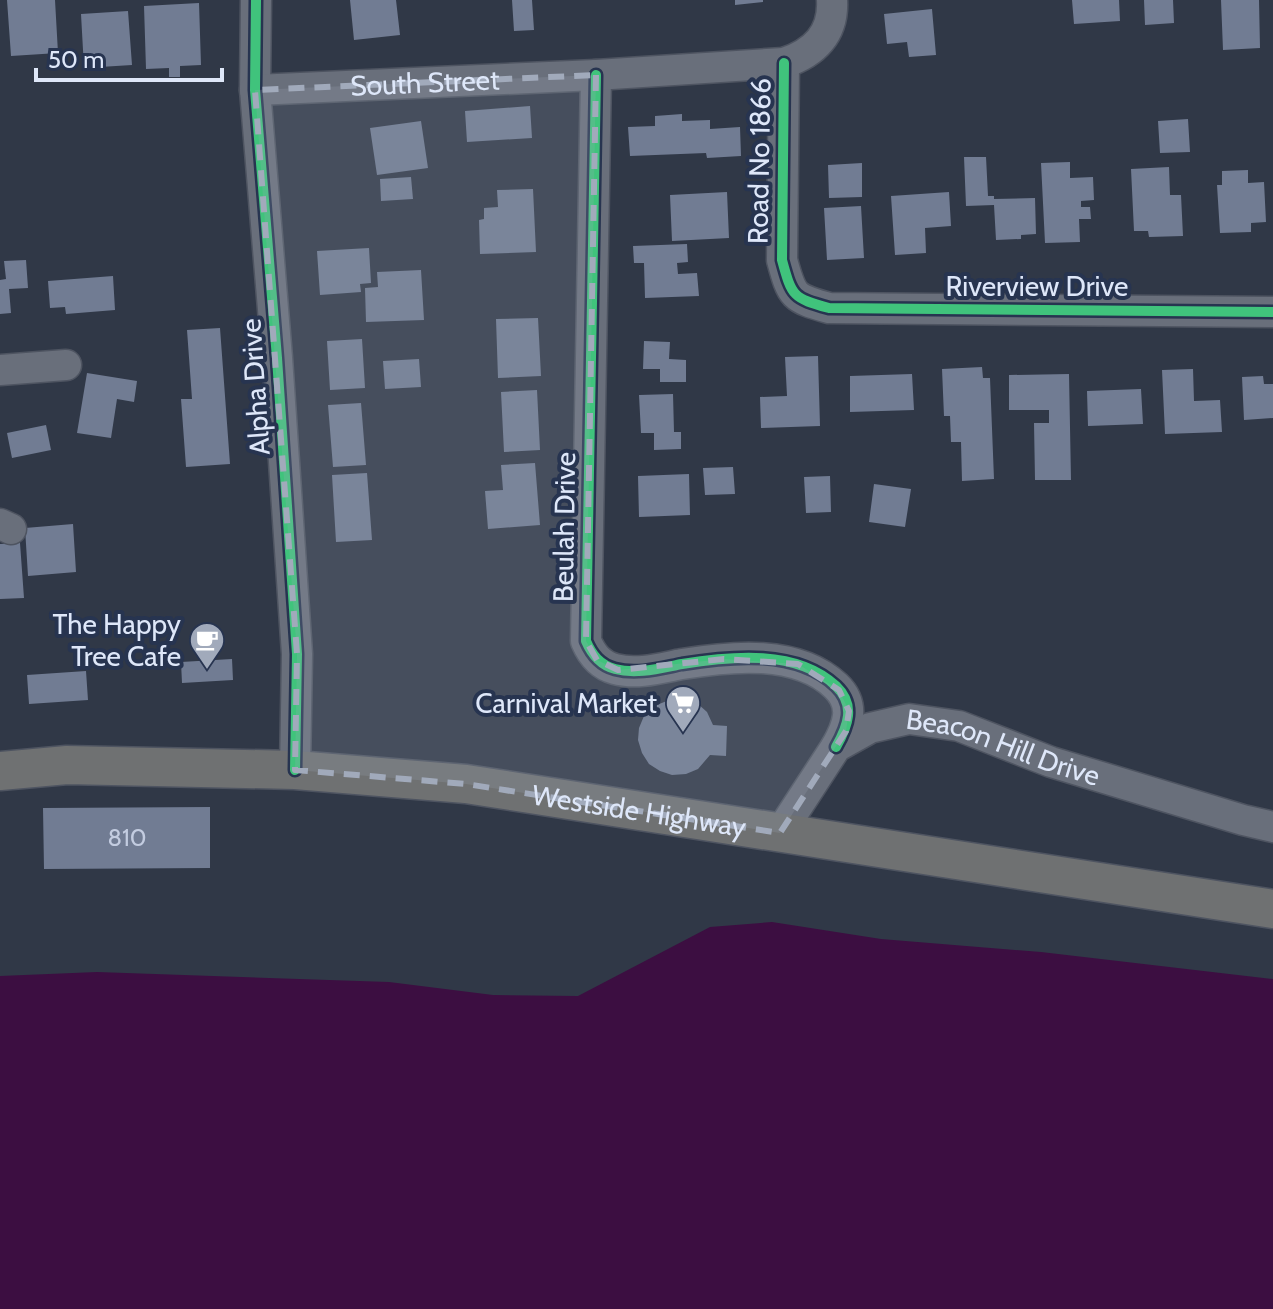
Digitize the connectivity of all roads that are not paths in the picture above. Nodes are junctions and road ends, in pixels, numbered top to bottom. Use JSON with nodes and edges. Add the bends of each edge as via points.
{"nodes":[{"id":1,"x":256,"y":0,"type":"edge"},
{"id":2,"x":832,"y":0,"type":"edge"},
{"id":3,"x":784,"y":63,"type":"junction"},
{"id":4,"x":596,"y":75,"type":"junction"},
{"id":5,"x":255,"y":90,"type":"junction"},
{"id":6,"x":802,"y":301,"type":"joint"},
{"id":7,"x":1273,"y":312,"type":"edge"},
{"id":8,"x":66,"y":365,"type":"dead end"},
{"id":9,"x":0,"y":370,"type":"edge"},
{"id":10,"x":836,"y":747,"type":"junction"},
{"id":11,"x":295,"y":770,"type":"junction"},
{"id":12,"x":0,"y":771,"type":"edge"},
{"id":13,"x":1273,"y":827,"type":"edge"},
{"id":14,"x":780,"y":833,"type":"junction"},
{"id":15,"x":1273,"y":909,"type":"edge"}],
"edges":[{"from":1,"to":5,"type":"street","name":"Alpha Drive"},
{"from":2,"to":3,"type":"street","via":[[826,36],[806,55]]},
{"from":3,"to":4,"type":"street"},
{"from":3,"to":6,"type":"street","name":"Road No 1866","via":[[782,260],[790,289]]},
{"from":4,"to":5,"type":"street","name":"South Street"},
{"from":4,"to":10,"type":"street","name":"Beulah Drive","via":[[586,641],[597,660],[618,670],[724,659],[798,664],[828,679],[847,701],[849,720]]},
{"from":5,"to":11,"type":"street","name":"Alpha Drive","via":[[297,654]]},
{"from":6,"to":7,"type":"street","name":"Riverview Drive","via":[[829,308]]},
{"from":8,"to":9,"type":"street"},
{"from":10,"to":13,"type":"street","name":"Beacon Hill Drive","via":[[882,724],[939,721],[1051,762]]},
{"from":10,"to":14,"type":"street","name":"Beacon Hill Drive"},
{"from":11,"to":12,"type":"main road","name":"Westside Highway","via":[[67,765]]},
{"from":11,"to":14,"type":"main road","name":"Westside Highway","via":[[466,784]]},
{"from":14,"to":15,"type":"main road","name":"Westside Highway"}]}
